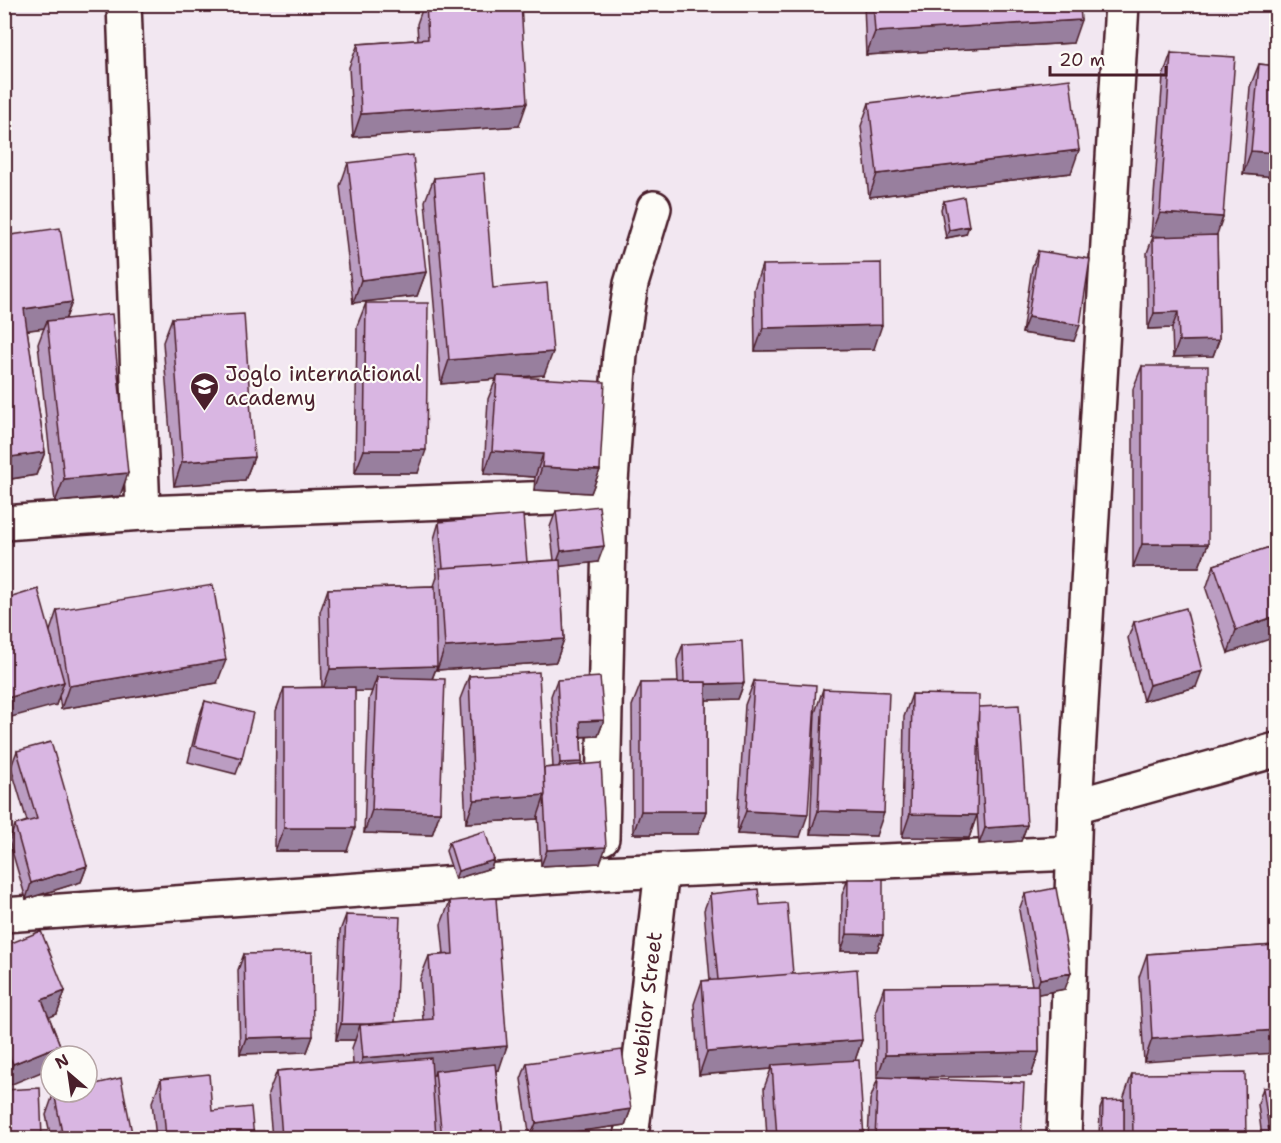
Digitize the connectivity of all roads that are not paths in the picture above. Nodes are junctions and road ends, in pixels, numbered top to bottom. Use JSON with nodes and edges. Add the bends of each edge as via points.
{"nodes":[{"id":1,"x":124,"y":4,"type":"edge"},
{"id":2,"x":1122,"y":4,"type":"edge"},
{"id":3,"x":654,"y":208,"type":"dead end"},
{"id":4,"x":610,"y":496,"type":"junction"},
{"id":5,"x":142,"y":513,"type":"junction"},
{"id":6,"x":4,"y":523,"type":"edge"},
{"id":7,"x":1276,"y":750,"type":"edge"},
{"id":8,"x":1075,"y":806,"type":"junction"},
{"id":9,"x":1073,"y":853,"type":"junction"},
{"id":10,"x":662,"y":870,"type":"junction"},
{"id":11,"x":601,"y":873,"type":"junction"},
{"id":12,"x":4,"y":915,"type":"edge"},
{"id":13,"x":631,"y":1138,"type":"edge"},
{"id":14,"x":1064,"y":1138,"type":"edge"}],
"edges":[{"from":1,"to":5,"type":"street"},
{"from":2,"to":8,"type":"street"},
{"from":3,"to":4,"type":"street","via":[[631,284],[620,354]]},
{"from":4,"to":5,"type":"street"},
{"from":4,"to":11,"type":"street"},
{"from":5,"to":6,"type":"street"},
{"from":7,"to":8,"type":"street"},
{"from":8,"to":9,"type":"street"},
{"from":9,"to":10,"type":"street"},
{"from":9,"to":14,"type":"street"},
{"from":10,"to":11,"type":"street"},
{"from":10,"to":13,"type":"street","name":"webilor Street"},
{"from":11,"to":12,"type":"street"}]}
